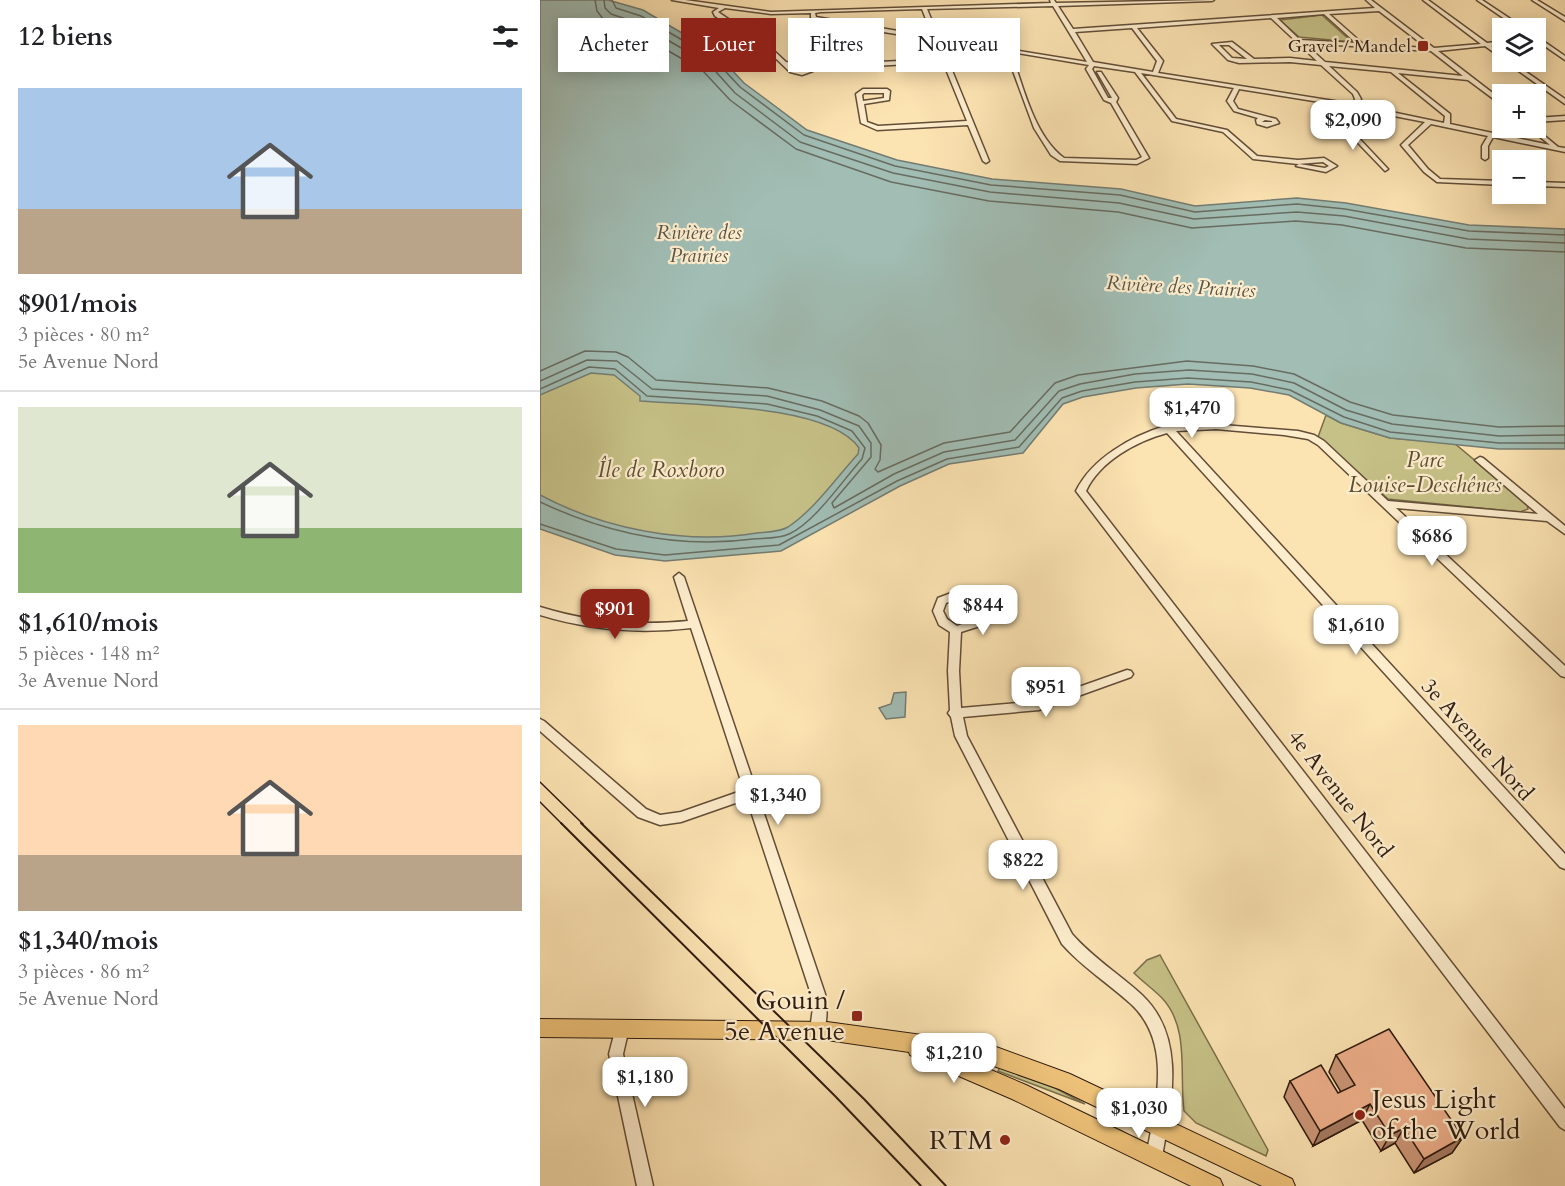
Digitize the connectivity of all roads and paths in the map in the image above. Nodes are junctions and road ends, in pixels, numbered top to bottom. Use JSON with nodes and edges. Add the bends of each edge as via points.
{"nodes":[{"id":1,"x":674,"y":0,"type":"edge"},
{"id":2,"x":1212,"y":0,"type":"edge"},
{"id":3,"x":1368,"y":0,"type":"edge"},
{"id":4,"x":1425,"y":0,"type":"edge"},
{"id":5,"x":1479,"y":0,"type":"edge"},
{"id":6,"x":1534,"y":0,"type":"edge"},
{"id":7,"x":1051,"y":1,"type":"edge"},
{"id":8,"x":980,"y":2,"type":"edge"},
{"id":9,"x":920,"y":4,"type":"edge"},
{"id":10,"x":724,"y":7,"type":"junction"},
{"id":11,"x":1379,"y":9,"type":"junction"},
{"id":12,"x":813,"y":11,"type":"junction"},
{"id":13,"x":1325,"y":13,"type":"junction"},
{"id":14,"x":1273,"y":16,"type":"junction"},
{"id":15,"x":813,"y":18,"type":"edge"},
{"id":16,"x":927,"y":18,"type":"edge"},
{"id":17,"x":988,"y":18,"type":"edge"},
{"id":18,"x":1506,"y":18,"type":"edge"},
{"id":19,"x":1565,"y":19,"type":"edge"},
{"id":20,"x":1134,"y":27,"type":"junction"},
{"id":21,"x":1071,"y":31,"type":"junction"},
{"id":22,"x":1297,"y":41,"type":"junction"},
{"id":23,"x":1492,"y":44,"type":"edge"},
{"id":24,"x":1361,"y":45,"type":"junction"},
{"id":25,"x":1486,"y":45,"type":"junction"},
{"id":26,"x":1546,"y":45,"type":"edge"},
{"id":27,"x":1492,"y":49,"type":"edge"},
{"id":28,"x":1433,"y":50,"type":"junction"},
{"id":29,"x":1020,"y":54,"type":"edge"},
{"id":30,"x":1565,"y":58,"type":"edge"},
{"id":31,"x":1254,"y":62,"type":"junction"},
{"id":32,"x":785,"y":64,"type":"dead end"},
{"id":33,"x":1324,"y":64,"type":"junction"},
{"id":34,"x":1092,"y":65,"type":"junction"},
{"id":35,"x":1136,"y":70,"type":"junction"},
{"id":36,"x":1393,"y":71,"type":"junction"},
{"id":37,"x":950,"y":72,"type":"edge"},
{"id":38,"x":1016,"y":72,"type":"edge"},
{"id":39,"x":1523,"y":72,"type":"edge"},
{"id":40,"x":1155,"y":74,"type":"junction"},
{"id":41,"x":1469,"y":78,"type":"junction"},
{"id":42,"x":1237,"y":87,"type":"junction"},
{"id":43,"x":1492,"y":96,"type":"edge"},
{"id":44,"x":1328,"y":102,"type":"junction"},
{"id":45,"x":1565,"y":102,"type":"edge"},
{"id":46,"x":860,"y":103,"type":"junction"},
{"id":47,"x":1354,"y":106,"type":"junction"},
{"id":48,"x":1264,"y":118,"type":"dead end"},
{"id":49,"x":1565,"y":118,"type":"edge"},
{"id":50,"x":1546,"y":119,"type":"edge"},
{"id":51,"x":1429,"y":122,"type":"junction"},
{"id":52,"x":970,"y":123,"type":"junction"},
{"id":53,"x":1447,"y":126,"type":"junction"},
{"id":54,"x":1491,"y":135,"type":"junction"},
{"id":55,"x":1545,"y":138,"type":"edge"},
{"id":56,"x":1563,"y":151,"type":"edge"},
{"id":57,"x":1485,"y":158,"type":"dead end"},
{"id":58,"x":1252,"y":160,"type":"junction"},
{"id":59,"x":986,"y":161,"type":"dead end"},
{"id":60,"x":1385,"y":169,"type":"dead end"},
{"id":61,"x":1492,"y":183,"type":"edge"},
{"id":62,"x":1546,"y":184,"type":"edge"},
{"id":63,"x":1565,"y":185,"type":"edge"},
{"id":64,"x":1168,"y":429,"type":"junction"},
{"id":65,"x":1480,"y":460,"type":"dead end"},
{"id":66,"x":1385,"y":504,"type":"junction"},
{"id":67,"x":1550,"y":518,"type":"junction"},
{"id":68,"x":1565,"y":531,"type":"edge"},
{"id":69,"x":679,"y":577,"type":"dead end"},
{"id":70,"x":540,"y":611,"type":"edge"},
{"id":71,"x":693,"y":624,"type":"junction"},
{"id":72,"x":956,"y":630,"type":"dead end"},
{"id":73,"x":1565,"y":673,"type":"edge"},
{"id":74,"x":1127,"y":674,"type":"dead end"},
{"id":75,"x":954,"y":713,"type":"junction"},
{"id":76,"x":540,"y":724,"type":"edge"},
{"id":77,"x":750,"y":793,"type":"junction"},
{"id":78,"x":1565,"y":863,"type":"edge"},
{"id":79,"x":540,"y":1028,"type":"edge"},
{"id":80,"x":622,"y":1028,"type":"junction"},
{"id":81,"x":817,"y":1030,"type":"junction"},
{"id":82,"x":893,"y":1039,"type":"junction"},
{"id":83,"x":1565,"y":1122,"type":"edge"},
{"id":84,"x":1158,"y":1126,"type":"junction"},
{"id":85,"x":1154,"y":1157,"type":"junction"},
{"id":86,"x":645,"y":1186,"type":"edge"},
{"id":87,"x":1213,"y":1186,"type":"edge"},
{"id":88,"x":1285,"y":1186,"type":"edge"}],
"edges":[{"from":1,"to":10,"type":"street"},
{"from":2,"to":7,"type":"street"},
{"from":3,"to":11,"type":"street"},
{"from":4,"to":25,"type":"street"},
{"from":5,"to":18,"type":"street"},
{"from":6,"to":19,"type":"street"},
{"from":7,"to":8,"type":"street"},
{"from":7,"to":21,"type":"street"},
{"from":8,"to":9,"type":"street"},
{"from":8,"to":17,"type":"street"},
{"from":9,"to":12,"type":"street"},
{"from":9,"to":16,"type":"street"},
{"from":10,"to":12,"type":"street","via":[[781,13]]},
{"from":10,"to":32,"type":"street","via":[[717,15]]},
{"from":11,"to":13,"type":"street"},
{"from":11,"to":28,"type":"street"},
{"from":12,"to":15,"type":"street"},
{"from":13,"to":14,"type":"street"},
{"from":13,"to":24,"type":"street"},
{"from":14,"to":20,"type":"street"},
{"from":14,"to":22,"type":"street"},
{"from":20,"to":21,"type":"street"},
{"from":20,"to":40,"type":"street","via":[[1160,61]]},
{"from":21,"to":34,"type":"street"},
{"from":22,"to":24,"type":"street"},
{"from":22,"to":33,"type":"street"},
{"from":23,"to":25,"type":"street"},
{"from":24,"to":28,"type":"street"},
{"from":25,"to":27,"type":"street"},
{"from":25,"to":28,"type":"street"},
{"from":26,"to":30,"type":"street"},
{"from":28,"to":41,"type":"street"},
{"from":29,"to":34,"type":"street"},
{"from":31,"to":31,"type":"street","via":[[1230,59],[1215,44],[1230,43]]},
{"from":31,"to":33,"type":"street","via":[[1290,60]]},
{"from":33,"to":36,"type":"street"},
{"from":33,"to":47,"type":"street","via":[[1355,93],[1358,99]]},
{"from":34,"to":35,"type":"street"},
{"from":34,"to":38,"type":"street","via":[[1089,69],[1106,99],[1113,102],[1146,158],[1137,162],[1054,157],[1038,129]]},
{"from":35,"to":40,"type":"street"},
{"from":35,"to":58,"type":"street","via":[[1170,117],[1216,127],[1244,160]]},
{"from":36,"to":41,"type":"street"},
{"from":36,"to":53,"type":"street","via":[[1449,115]]},
{"from":37,"to":52,"type":"street"},
{"from":39,"to":45,"type":"street"},
{"from":40,"to":42,"type":"street"},
{"from":41,"to":43,"type":"street"},
{"from":42,"to":44,"type":"street"},
{"from":42,"to":48,"type":"street","via":[[1230,101],[1236,110]]},
{"from":44,"to":47,"type":"street"},
{"from":44,"to":60,"type":"street","via":[[1337,118]]},
{"from":46,"to":46,"type":"street","via":[[859,92],[886,92],[887,99]]},
{"from":46,"to":52,"type":"street","via":[[864,123],[877,128]]},
{"from":47,"to":51,"type":"street"},
{"from":49,"to":50,"type":"street"},
{"from":51,"to":53,"type":"street"},
{"from":51,"to":61,"type":"street","via":[[1404,145],[1430,177],[1440,181]]},
{"from":52,"to":59,"type":"street"},
{"from":53,"to":54,"type":"street"},
{"from":54,"to":56,"type":"street"},
{"from":54,"to":57,"type":"street","via":[[1485,146]]},
{"from":55,"to":56,"type":"street"},
{"from":58,"to":58,"type":"street","via":[[1326,170],[1334,166],[1324,160]]},
{"from":62,"to":63,"type":"street"},
{"from":64,"to":66,"type":"street","via":[[1205,425],[1315,439]]},
{"from":64,"to":78,"type":"street","name":"3e Avenue Nord"},
{"from":64,"to":83,"type":"street","name":"4e Avenue Nord","via":[[1131,442],[1086,479],[1081,491]]},
{"from":65,"to":67,"type":"street"},
{"from":66,"to":67,"type":"street"},
{"from":66,"to":73,"type":"street"},
{"from":67,"to":68,"type":"street"},
{"from":69,"to":71,"type":"street"},
{"from":70,"to":71,"type":"street","via":[[612,626],[666,628]]},
{"from":71,"to":77,"type":"street"},
{"from":72,"to":75,"type":"street"},
{"from":74,"to":75,"type":"street","via":[[1039,705]]},
{"from":75,"to":84,"type":"street","via":[[961,736],[1063,933],[1080,954],[1137,1000],[1156,1023],[1165,1053]]},
{"from":76,"to":77,"type":"street","via":[[642,813],[660,820],[681,817]]},
{"from":77,"to":81,"type":"street","via":[[818,994]]},
{"from":79,"to":80,"type":"main road"},
{"from":80,"to":81,"type":"main road"},
{"from":80,"to":86,"type":"street","via":[[616,1054]]},
{"from":81,"to":82,"type":"main road"},
{"from":82,"to":84,"type":"main road","via":[[1001,1058],[1063,1081]]},
{"from":82,"to":85,"type":"main road","via":[[1019,1092]]},
{"from":84,"to":85,"type":"street"},
{"from":84,"to":88,"type":"main road"},
{"from":85,"to":87,"type":"main road"}]}
